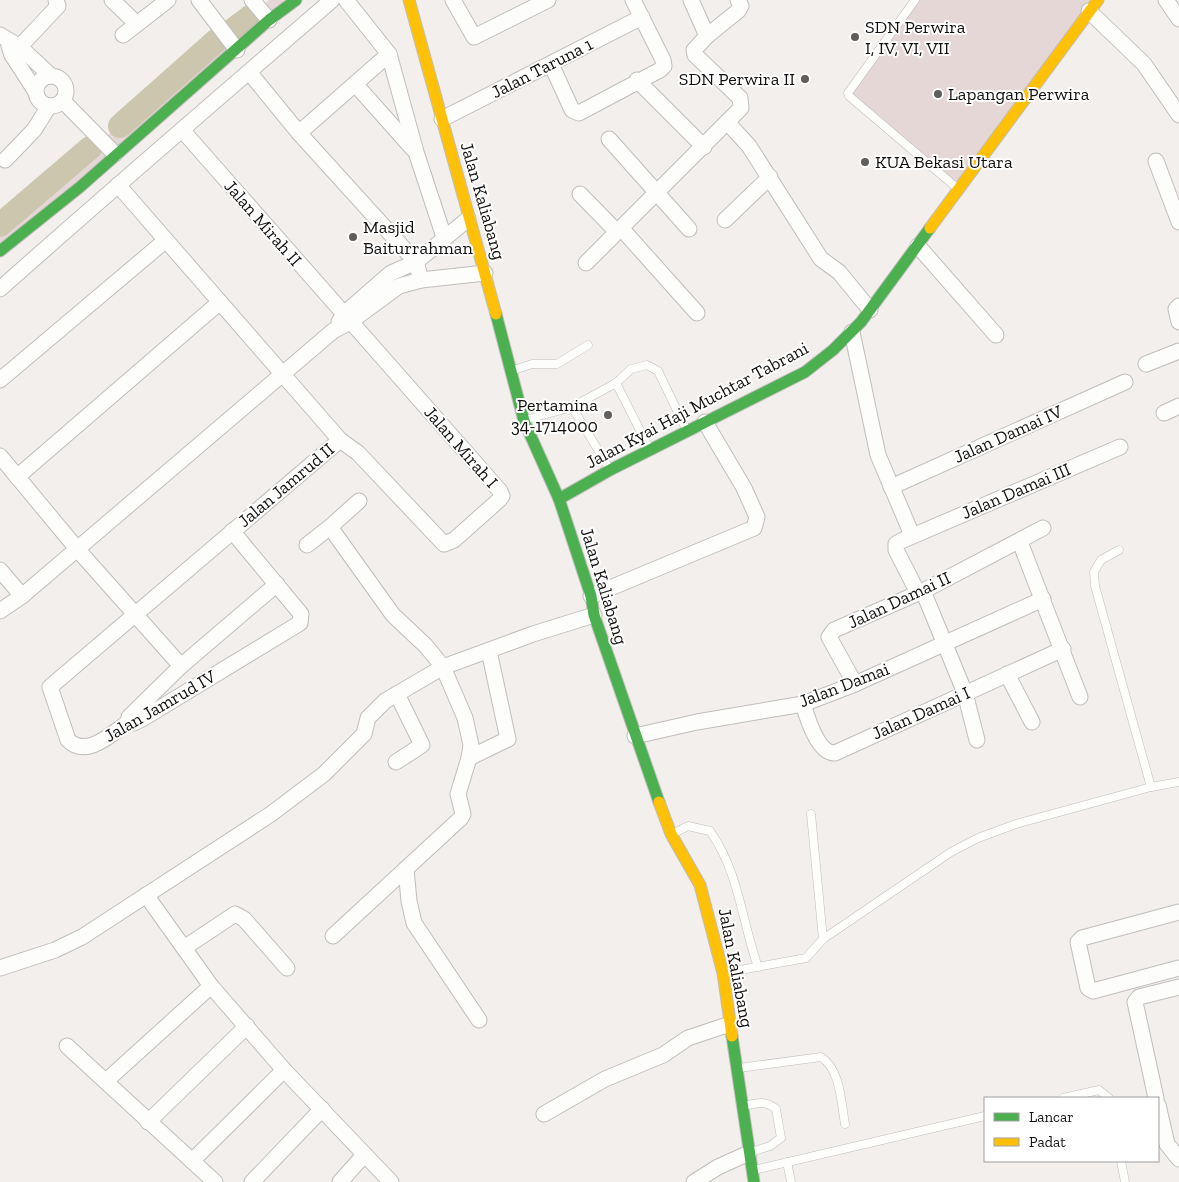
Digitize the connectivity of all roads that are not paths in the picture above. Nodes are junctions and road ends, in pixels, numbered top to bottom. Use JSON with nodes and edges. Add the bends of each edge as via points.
{"nodes":[{"id":1,"x":56,"y":0,"type":"edge"},
{"id":2,"x":112,"y":0,"type":"edge"},
{"id":3,"x":168,"y":0,"type":"edge"},
{"id":4,"x":199,"y":0,"type":"edge"},
{"id":5,"x":296,"y":0,"type":"edge"},
{"id":6,"x":332,"y":0,"type":"edge"},
{"id":7,"x":346,"y":0,"type":"edge"},
{"id":8,"x":453,"y":0,"type":"edge"},
{"id":9,"x":548,"y":0,"type":"edge"},
{"id":10,"x":633,"y":0,"type":"edge"},
{"id":11,"x":691,"y":0,"type":"edge"},
{"id":12,"x":738,"y":0,"type":"edge"},
{"id":13,"x":915,"y":0,"type":"edge"},
{"id":14,"x":1166,"y":0,"type":"edge"},
{"id":15,"x":413,"y":2,"type":"edge"},
{"id":16,"x":1094,"y":6,"type":"edge"},
{"id":17,"x":260,"y":9,"type":"edge"},
{"id":18,"x":642,"y":16,"type":"junction"},
{"id":19,"x":1179,"y":19,"type":"edge"},
{"id":20,"x":137,"y":24,"type":"junction"},
{"id":21,"x":123,"y":36,"type":"dead end"},
{"id":22,"x":707,"y":36,"type":"junction"},
{"id":23,"x":10,"y":44,"type":"edge"},
{"id":24,"x":236,"y":48,"type":"junction"},
{"id":25,"x":389,"y":54,"type":"junction"},
{"id":26,"x":551,"y":64,"type":"junction"},
{"id":27,"x":249,"y":72,"type":"junction"},
{"id":28,"x":51,"y":76,"type":"junction"},
{"id":29,"x":637,"y":80,"type":"junction"},
{"id":30,"x":356,"y":85,"type":"junction"},
{"id":31,"x":36,"y":92,"type":"junction"},
{"id":32,"x":56,"y":103,"type":"junction"},
{"id":33,"x":1179,"y":115,"type":"edge"},
{"id":34,"x":442,"y":119,"type":"junction"},
{"id":35,"x":728,"y":122,"type":"junction"},
{"id":36,"x":183,"y":131,"type":"junction"},
{"id":37,"x":299,"y":133,"type":"junction"},
{"id":38,"x":609,"y":139,"type":"dead end"},
{"id":39,"x":704,"y":147,"type":"junction"},
{"id":40,"x":111,"y":151,"type":"junction"},
{"id":41,"x":416,"y":152,"type":"junction"},
{"id":42,"x":2,"y":159,"type":"edge"},
{"id":43,"x":1156,"y":161,"type":"dead end"},
{"id":44,"x":770,"y":177,"type":"junction"},
{"id":45,"x":118,"y":184,"type":"junction"},
{"id":46,"x":959,"y":190,"type":"junction"},
{"id":47,"x":580,"y":194,"type":"dead end"},
{"id":48,"x":656,"y":194,"type":"junction"},
{"id":49,"x":468,"y":219,"type":"junction"},
{"id":50,"x":725,"y":220,"type":"dead end"},
{"id":51,"x":1179,"y":222,"type":"edge"},
{"id":52,"x":689,"y":229,"type":"dead end"},
{"id":53,"x":619,"y":230,"type":"junction"},
{"id":54,"x":444,"y":237,"type":"junction"},
{"id":55,"x":166,"y":240,"type":"junction"},
{"id":56,"x":918,"y":246,"type":"junction"},
{"id":57,"x":0,"y":251,"type":"edge"},
{"id":58,"x":416,"y":262,"type":"junction"},
{"id":59,"x":586,"y":263,"type":"dead end"},
{"id":60,"x":485,"y":273,"type":"junction"},
{"id":61,"x":421,"y":280,"type":"junction"},
{"id":62,"x":0,"y":289,"type":"edge"},
{"id":63,"x":220,"y":302,"type":"junction"},
{"id":64,"x":1179,"y":306,"type":"edge"},
{"id":65,"x":870,"y":310,"type":"junction"},
{"id":66,"x":697,"y":313,"type":"dead end"},
{"id":67,"x":347,"y":318,"type":"junction"},
{"id":68,"x":1179,"y":322,"type":"edge"},
{"id":69,"x":852,"y":332,"type":"junction"},
{"id":70,"x":996,"y":336,"type":"dead end"},
{"id":71,"x":588,"y":345,"type":"dead end"},
{"id":72,"x":1179,"y":351,"type":"edge"},
{"id":73,"x":1146,"y":364,"type":"dead end"},
{"id":74,"x":512,"y":370,"type":"junction"},
{"id":75,"x":282,"y":372,"type":"junction"},
{"id":76,"x":0,"y":380,"type":"edge"},
{"id":77,"x":1125,"y":382,"type":"dead end"},
{"id":78,"x":616,"y":383,"type":"junction"},
{"id":79,"x":1179,"y":406,"type":"edge"},
{"id":80,"x":572,"y":407,"type":"junction"},
{"id":81,"x":1164,"y":412,"type":"dead end"},
{"id":82,"x":524,"y":420,"type":"junction"},
{"id":83,"x":705,"y":422,"type":"junction"},
{"id":84,"x":687,"y":431,"type":"junction"},
{"id":85,"x":340,"y":440,"type":"junction"},
{"id":86,"x":1120,"y":447,"type":"dead end"},
{"id":87,"x":650,"y":450,"type":"junction"},
{"id":88,"x":0,"y":456,"type":"edge"},
{"id":89,"x":610,"y":470,"type":"junction"},
{"id":90,"x":18,"y":477,"type":"junction"},
{"id":91,"x":891,"y":487,"type":"junction"},
{"id":92,"x":559,"y":500,"type":"junction"},
{"id":93,"x":359,"y":501,"type":"dead end"},
{"id":94,"x":330,"y":527,"type":"junction"},
{"id":95,"x":1043,"y":528,"type":"dead end"},
{"id":96,"x":232,"y":531,"type":"junction"},
{"id":97,"x":912,"y":536,"type":"junction"},
{"id":98,"x":1020,"y":542,"type":"junction"},
{"id":99,"x":307,"y":545,"type":"dead end"},
{"id":100,"x":78,"y":550,"type":"junction"},
{"id":101,"x":1119,"y":550,"type":"dead end"},
{"id":102,"x":0,"y":570,"type":"edge"},
{"id":103,"x":277,"y":584,"type":"junction"},
{"id":104,"x":921,"y":592,"type":"junction"},
{"id":105,"x":22,"y":596,"type":"junction"},
{"id":106,"x":591,"y":596,"type":"junction"},
{"id":107,"x":1043,"y":599,"type":"junction"},
{"id":108,"x":0,"y":611,"type":"edge"},
{"id":109,"x":136,"y":614,"type":"junction"},
{"id":110,"x":594,"y":615,"type":"junction"},
{"id":111,"x":945,"y":643,"type":"junction"},
{"id":112,"x":1063,"y":649,"type":"junction"},
{"id":113,"x":489,"y":651,"type":"junction"},
{"id":114,"x":181,"y":666,"type":"junction"},
{"id":115,"x":443,"y":667,"type":"junction"},
{"id":116,"x":1007,"y":674,"type":"junction"},
{"id":117,"x":855,"y":684,"type":"junction"},
{"id":118,"x":50,"y":687,"type":"joint"},
{"id":119,"x":965,"y":693,"type":"junction"},
{"id":120,"x":397,"y":694,"type":"junction"},
{"id":121,"x":1080,"y":697,"type":"dead end"},
{"id":122,"x":803,"y":704,"type":"junction"},
{"id":123,"x":130,"y":721,"type":"junction"},
{"id":124,"x":1032,"y":722,"type":"dead end"},
{"id":125,"x":635,"y":736,"type":"junction"},
{"id":126,"x":977,"y":740,"type":"dead end"},
{"id":127,"x":469,"y":758,"type":"junction"},
{"id":128,"x":396,"y":762,"type":"dead end"},
{"id":129,"x":1179,"y":782,"type":"edge"},
{"id":130,"x":1151,"y":786,"type":"junction"},
{"id":131,"x":811,"y":814,"type":"dead end"},
{"id":132,"x":671,"y":834,"type":"junction"},
{"id":133,"x":406,"y":869,"type":"junction"},
{"id":134,"x":146,"y":896,"type":"junction"},
{"id":135,"x":1179,"y":912,"type":"edge"},
{"id":136,"x":333,"y":936,"type":"dead end"},
{"id":137,"x":823,"y":939,"type":"junction"},
{"id":138,"x":184,"y":948,"type":"junction"},
{"id":139,"x":758,"y":967,"type":"junction"},
{"id":140,"x":0,"y":968,"type":"edge"},
{"id":141,"x":287,"y":968,"type":"dead end"},
{"id":142,"x":1179,"y":968,"type":"edge"},
{"id":143,"x":723,"y":973,"type":"junction"},
{"id":144,"x":210,"y":986,"type":"junction"},
{"id":145,"x":1179,"y":987,"type":"edge"},
{"id":146,"x":479,"y":1020,"type":"dead end"},
{"id":147,"x":730,"y":1024,"type":"junction"},
{"id":148,"x":247,"y":1026,"type":"junction"},
{"id":149,"x":66,"y":1046,"type":"dead end"},
{"id":150,"x":737,"y":1068,"type":"junction"},
{"id":151,"x":284,"y":1070,"type":"junction"},
{"id":152,"x":106,"y":1081,"type":"junction"},
{"id":153,"x":1068,"y":1097,"type":"edge"},
{"id":154,"x":1108,"y":1097,"type":"edge"},
{"id":155,"x":1156,"y":1097,"type":"edge"},
{"id":156,"x":742,"y":1106,"type":"junction"},
{"id":157,"x":1159,"y":1109,"type":"edge"},
{"id":158,"x":322,"y":1110,"type":"junction"},
{"id":159,"x":544,"y":1114,"type":"dead end"},
{"id":160,"x":984,"y":1116,"type":"edge"},
{"id":161,"x":148,"y":1122,"type":"junction"},
{"id":162,"x":845,"y":1124,"type":"dead end"},
{"id":163,"x":749,"y":1153,"type":"junction"},
{"id":164,"x":364,"y":1155,"type":"junction"},
{"id":165,"x":1179,"y":1159,"type":"edge"},
{"id":166,"x":192,"y":1161,"type":"junction"},
{"id":167,"x":787,"y":1162,"type":"junction"},
{"id":168,"x":1121,"y":1162,"type":"edge"},
{"id":169,"x":753,"y":1176,"type":"edge"},
{"id":170,"x":215,"y":1182,"type":"edge"},
{"id":171,"x":252,"y":1182,"type":"edge"},
{"id":172,"x":340,"y":1182,"type":"edge"},
{"id":173,"x":391,"y":1182,"type":"edge"},
{"id":174,"x":694,"y":1182,"type":"edge"},
{"id":175,"x":791,"y":1182,"type":"edge"},
{"id":176,"x":1125,"y":1182,"type":"edge"}],
"edges":[{"from":1,"to":23,"type":"street","via":[[58,6]]},
{"from":2,"to":20,"type":"street"},
{"from":3,"to":20,"type":"street"},
{"from":4,"to":24,"type":"street"},
{"from":5,"to":17,"type":"main road"},
{"from":6,"to":27,"type":"street"},
{"from":7,"to":25,"type":"street"},
{"from":8,"to":9,"type":"street","via":[[474,37]]},
{"from":10,"to":18,"type":"street"},
{"from":11,"to":22,"type":"street"},
{"from":12,"to":22,"type":"street","via":[[741,6],[738,11]]},
{"from":13,"to":46,"type":"lane","via":[[848,92]]},
{"from":14,"to":19,"type":"street"},
{"from":15,"to":34,"type":"main road","name":"Jalan Kaliabang"},
{"from":16,"to":33,"type":"street","via":[[1144,64]]},
{"from":16,"to":46,"type":"main road","name":"Jalan Kyai Haji Muchtar Tabrani"},
{"from":17,"to":24,"type":"main road"},
{"from":18,"to":26,"type":"street","name":"Jalan Taruna 1"},
{"from":18,"to":29,"type":"street","via":[[664,66]]},
{"from":20,"to":21,"type":"street"},
{"from":22,"to":35,"type":"street","via":[[694,50],[695,55],[742,102],[741,108]]},
{"from":23,"to":28,"type":"street"},
{"from":23,"to":31,"type":"street"},
{"from":24,"to":40,"type":"main road"},
{"from":25,"to":30,"type":"street"},
{"from":25,"to":41,"type":"street"},
{"from":26,"to":29,"type":"street","via":[[576,113]]},
{"from":26,"to":34,"type":"street","name":"Jalan Taruna 1"},
{"from":27,"to":36,"type":"street"},
{"from":27,"to":37,"type":"street"},
{"from":28,"to":31,"type":"street","via":[[38,83]]},
{"from":28,"to":32,"type":"street","via":[[60,79],[66,87]]},
{"from":29,"to":39,"type":"street"},
{"from":30,"to":37,"type":"street"},
{"from":30,"to":41,"type":"street"},
{"from":31,"to":32,"type":"street","via":[[40,101]]},
{"from":32,"to":40,"type":"street","via":[[94,132]]},
{"from":32,"to":42,"type":"street","via":[[34,130]]},
{"from":34,"to":49,"type":"main road","name":"Jalan Kaliabang"},
{"from":35,"to":39,"type":"street"},
{"from":35,"to":44,"type":"street"},
{"from":36,"to":45,"type":"street"},
{"from":36,"to":67,"type":"street","name":"Jalan Mirah II"},
{"from":37,"to":58,"type":"street"},
{"from":38,"to":48,"type":"street"},
{"from":39,"to":48,"type":"street"},
{"from":40,"to":57,"type":"main road","via":[[80,187]]},
{"from":41,"to":54,"type":"street"},
{"from":43,"to":51,"type":"street"},
{"from":44,"to":50,"type":"street"},
{"from":44,"to":65,"type":"street","via":[[821,259],[839,272]]},
{"from":45,"to":55,"type":"street","name":"Jalan Mirah I"},
{"from":45,"to":62,"type":"street"},
{"from":46,"to":56,"type":"main road","name":"Jalan Kyai Haji Muchtar Tabrani"},
{"from":47,"to":53,"type":"street"},
{"from":48,"to":52,"type":"street"},
{"from":48,"to":53,"type":"street"},
{"from":49,"to":54,"type":"street"},
{"from":49,"to":60,"type":"main road","name":"Jalan Kaliabang"},
{"from":53,"to":59,"type":"street"},
{"from":53,"to":66,"type":"street"},
{"from":54,"to":58,"type":"street"},
{"from":55,"to":63,"type":"street","name":"Jalan Mirah I"},
{"from":55,"to":76,"type":"street"},
{"from":56,"to":65,"type":"main road","name":"Jalan Kyai Haji Muchtar Tabrani"},
{"from":56,"to":70,"type":"street"},
{"from":58,"to":61,"type":"street"},
{"from":58,"to":67,"type":"street","via":[[391,273]]},
{"from":60,"to":61,"type":"street"},
{"from":60,"to":74,"type":"main road","name":"Jalan Kaliabang"},
{"from":61,"to":67,"type":"street","via":[[399,286]]},
{"from":63,"to":75,"type":"street","name":"Jalan Mirah I"},
{"from":63,"to":90,"type":"street"},
{"from":64,"to":68,"type":"street","via":[[1176,309]]},
{"from":65,"to":69,"type":"main road","name":"Jalan Kyai Haji Muchtar Tabrani"},
{"from":67,"to":75,"type":"street"},
{"from":67,"to":85,"type":"street","name":"Jalan Mirah I","via":[[502,496],[454,540],[444,544],[358,453]]},
{"from":69,"to":83,"type":"main road","name":"Jalan Kyai Haji Muchtar Tabrani","via":[[804,372]]},
{"from":69,"to":91,"type":"street","via":[[880,460]]},
{"from":71,"to":74,"type":"lane","via":[[557,364],[532,364]]},
{"from":72,"to":73,"type":"street"},
{"from":74,"to":82,"type":"main road","name":"Jalan Kaliabang"},
{"from":75,"to":85,"type":"street","name":"Jalan Mirah I"},
{"from":75,"to":100,"type":"street"},
{"from":77,"to":91,"type":"street","name":"Jalan Damai IV"},
{"from":78,"to":80,"type":"lane"},
{"from":78,"to":84,"type":"lane","via":[[631,369],[647,364],[653,367],[658,371]]},
{"from":78,"to":87,"type":"lane"},
{"from":79,"to":81,"type":"street"},
{"from":80,"to":82,"type":"lane"},
{"from":80,"to":89,"type":"lane"},
{"from":82,"to":92,"type":"main road","name":"Jalan Kaliabang"},
{"from":83,"to":84,"type":"main road","name":"Jalan Kyai Haji Muchtar Tabrani"},
{"from":83,"to":106,"type":"street","via":[[744,488],[757,517],[754,528]]},
{"from":84,"to":87,"type":"main road","name":"Jalan Kyai Haji Muchtar Tabrani"},
{"from":85,"to":96,"type":"street","name":"Jalan Jamrud II"},
{"from":86,"to":97,"type":"street","name":"Jalan Damai III"},
{"from":87,"to":89,"type":"main road","name":"Jalan Kyai Haji Muchtar Tabrani"},
{"from":88,"to":90,"type":"street"},
{"from":89,"to":92,"type":"main road","name":"Jalan Kyai Haji Muchtar Tabrani"},
{"from":90,"to":100,"type":"street"},
{"from":91,"to":97,"type":"street"},
{"from":92,"to":106,"type":"main road","name":"Jalan Kaliabang"},
{"from":93,"to":94,"type":"street"},
{"from":94,"to":99,"type":"street"},
{"from":94,"to":115,"type":"street","via":[[393,615]]},
{"from":95,"to":98,"type":"street","name":"Jalan Damai II"},
{"from":96,"to":103,"type":"street"},
{"from":96,"to":109,"type":"street","name":"Jalan Jamrud II"},
{"from":97,"to":104,"type":"street","name":"Jalan Damai III","via":[[896,544]]},
{"from":98,"to":104,"type":"street","name":"Jalan Damai II"},
{"from":98,"to":107,"type":"street"},
{"from":100,"to":105,"type":"street"},
{"from":100,"to":109,"type":"street"},
{"from":101,"to":130,"type":"lane","via":[[1102,560],[1094,572],[1095,586]]},
{"from":102,"to":105,"type":"street"},
{"from":103,"to":114,"type":"street"},
{"from":103,"to":123,"type":"street","name":"Jalan Jamrud IV","via":[[301,614],[300,623],[142,719],[134,723]]},
{"from":104,"to":111,"type":"street"},
{"from":104,"to":117,"type":"street","name":"Jalan Damai II","via":[[830,633]]},
{"from":105,"to":108,"type":"street"},
{"from":106,"to":110,"type":"main road","name":"Jalan Kaliabang"},
{"from":107,"to":111,"type":"street","name":"Jalan Damai"},
{"from":107,"to":112,"type":"street"},
{"from":109,"to":114,"type":"street"},
{"from":109,"to":118,"type":"street","name":"Jalan Jamrud II"},
{"from":110,"to":113,"type":"street"},
{"from":110,"to":125,"type":"main road","name":"Jalan Kaliabang"},
{"from":111,"to":117,"type":"street","name":"Jalan Damai"},
{"from":111,"to":119,"type":"street"},
{"from":112,"to":116,"type":"street","name":"Jalan Damai I"},
{"from":112,"to":121,"type":"street"},
{"from":113,"to":115,"type":"street"},
{"from":113,"to":127,"type":"street","via":[[508,739]]},
{"from":114,"to":123,"type":"street","via":[[129,717]]},
{"from":115,"to":120,"type":"street"},
{"from":115,"to":127,"type":"street","via":[[467,723],[471,745]]},
{"from":116,"to":119,"type":"street","name":"Jalan Damai I"},
{"from":116,"to":124,"type":"street"},
{"from":117,"to":122,"type":"street","name":"Jalan Damai"},
{"from":118,"to":123,"type":"street","name":"Jalan Jamrud IV","via":[[68,740],[74,746],[84,749],[92,746]]},
{"from":119,"to":122,"type":"street","name":"Jalan Damai I","via":[[835,753],[825,750],[818,740]]},
{"from":119,"to":126,"type":"street"},
{"from":120,"to":128,"type":"street","via":[[422,745]]},
{"from":120,"to":134,"type":"street","via":[[372,712],[364,734],[324,774],[271,814]]},
{"from":122,"to":125,"type":"street","name":"Jalan Damai"},
{"from":125,"to":132,"type":"main road","name":"Jalan Kaliabang"},
{"from":127,"to":133,"type":"street","via":[[458,794],[461,818]]},
{"from":129,"to":130,"type":"lane"},
{"from":130,"to":137,"type":"lane","via":[[978,838],[951,852]]},
{"from":131,"to":137,"type":"lane"},
{"from":132,"to":139,"type":"lane","via":[[688,826],[710,831],[717,840],[735,880]]},
{"from":132,"to":143,"type":"main road","name":"Jalan Kaliabang","via":[[700,885]]},
{"from":133,"to":136,"type":"street"},
{"from":133,"to":146,"type":"street","via":[[414,923]]},
{"from":134,"to":138,"type":"street"},
{"from":134,"to":140,"type":"street","via":[[82,937],[55,950]]},
{"from":135,"to":142,"type":"street","via":[[1082,938],[1078,942],[1088,988],[1092,991]]},
{"from":137,"to":139,"type":"lane","via":[[806,958]]},
{"from":138,"to":141,"type":"street","via":[[235,914]]},
{"from":138,"to":144,"type":"street"},
{"from":139,"to":143,"type":"lane"},
{"from":143,"to":147,"type":"main road","name":"Jalan Kaliabang"},
{"from":144,"to":148,"type":"street"},
{"from":144,"to":152,"type":"street"},
{"from":145,"to":155,"type":"street","via":[[1138,997],[1135,1002]]},
{"from":147,"to":150,"type":"main road","name":"Jalan Kaliabang"},
{"from":147,"to":159,"type":"street","via":[[688,1038],[663,1055],[597,1083]]},
{"from":148,"to":151,"type":"street"},
{"from":148,"to":161,"type":"street"},
{"from":149,"to":152,"type":"street"},
{"from":150,"to":156,"type":"main road","name":"Jalan Kaliabang"},
{"from":150,"to":162,"type":"lane","via":[[821,1057],[829,1062],[834,1072]]},
{"from":151,"to":158,"type":"street"},
{"from":151,"to":166,"type":"street"},
{"from":152,"to":161,"type":"street"},
{"from":153,"to":154,"type":"lane","via":[[1099,1090]]},
{"from":156,"to":163,"type":"main road","name":"Jalan Kaliabang"},
{"from":156,"to":163,"type":"lane","via":[[770,1103],[776,1109],[781,1138],[770,1146]]},
{"from":157,"to":165,"type":"street","via":[[1167,1144]]},
{"from":158,"to":164,"type":"street"},
{"from":158,"to":171,"type":"street"},
{"from":160,"to":167,"type":"lane"},
{"from":161,"to":166,"type":"street"},
{"from":163,"to":169,"type":"main road","name":"Jalan Kaliabang"},
{"from":163,"to":174,"type":"street"},
{"from":164,"to":172,"type":"street"},
{"from":164,"to":173,"type":"street"},
{"from":166,"to":170,"type":"street"},
{"from":167,"to":169,"type":"lane"},
{"from":167,"to":175,"type":"lane"},
{"from":168,"to":176,"type":"lane"}]}
